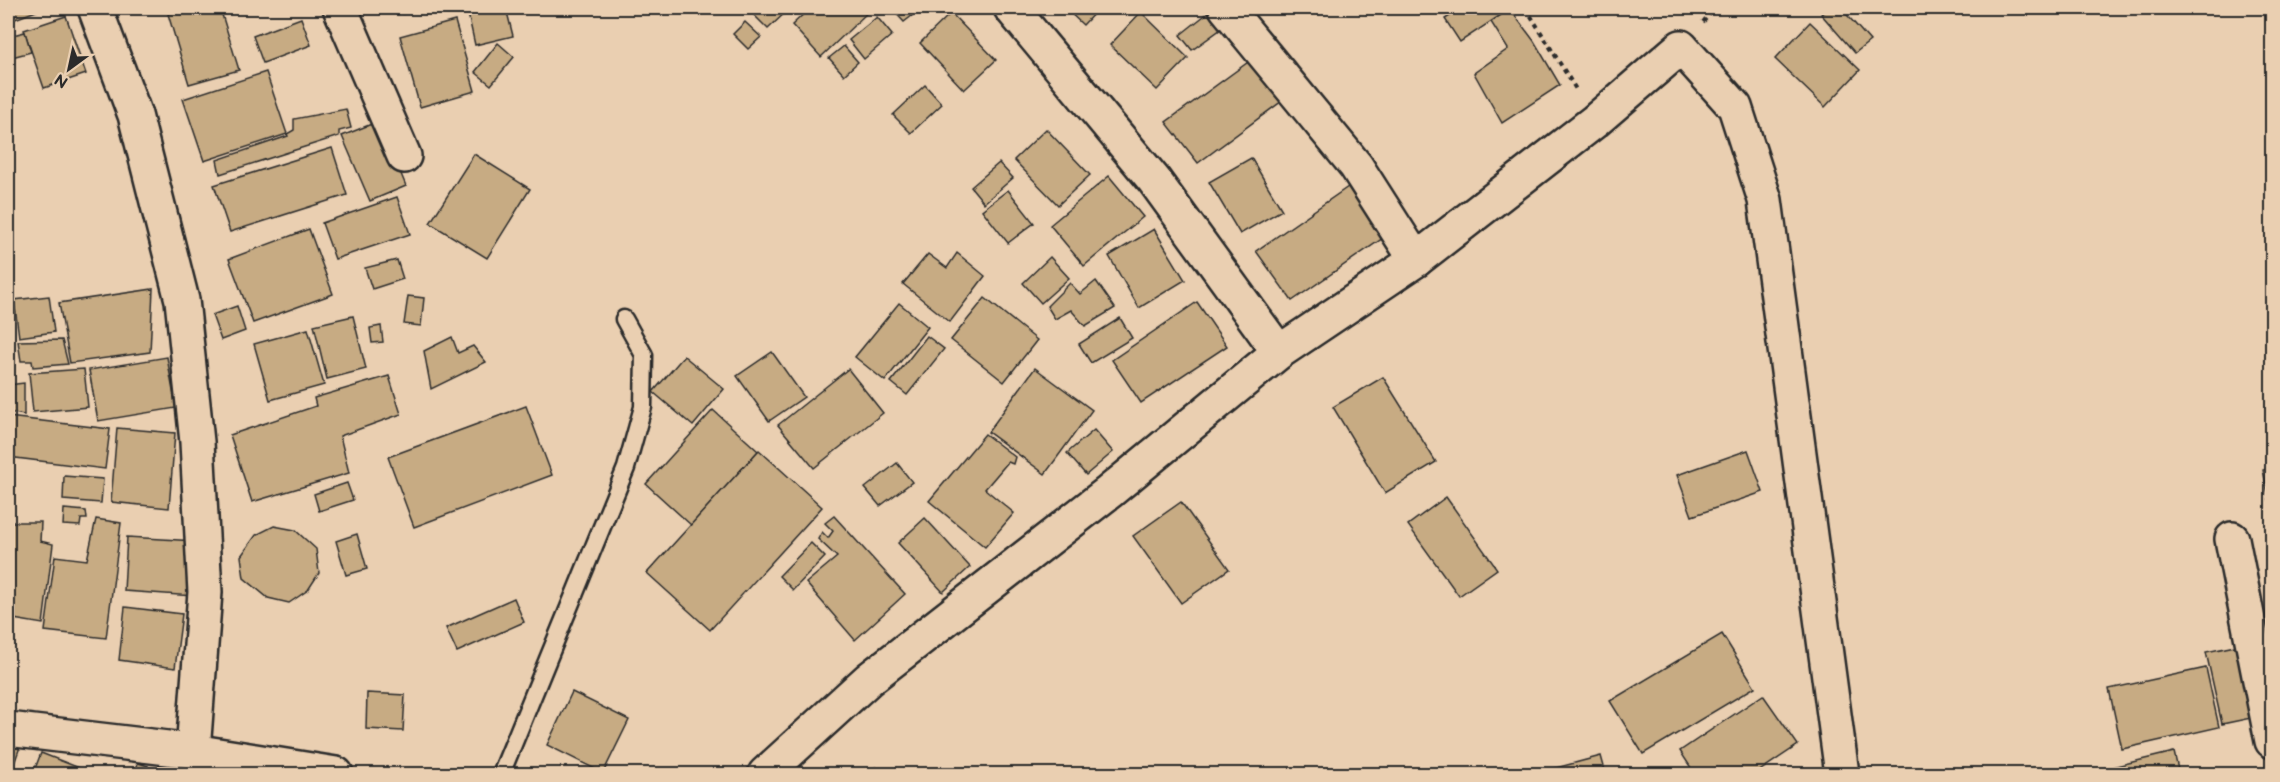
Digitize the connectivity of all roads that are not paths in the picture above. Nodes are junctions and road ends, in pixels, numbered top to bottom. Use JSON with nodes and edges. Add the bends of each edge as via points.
{"nodes":[{"id":1,"x":95,"y":8,"type":"edge"},
{"id":2,"x":340,"y":8,"type":"edge"},
{"id":3,"x":1011,"y":8,"type":"edge"},
{"id":4,"x":1226,"y":8,"type":"edge"},
{"id":5,"x":404,"y":156,"type":"dead end"},
{"id":6,"x":1416,"y":260,"type":"junction"},
{"id":7,"x":624,"y":319,"type":"dead end"},
{"id":8,"x":1280,"y":352,"type":"junction"},
{"id":9,"x":2232,"y":539,"type":"dead end"},
{"id":10,"x":8,"y":729,"type":"edge"},
{"id":11,"x":2272,"y":741,"type":"edge"},
{"id":12,"x":193,"y":751,"type":"junction"},
{"id":13,"x":336,"y":774,"type":"edge"},
{"id":14,"x":501,"y":774,"type":"edge"},
{"id":15,"x":765,"y":774,"type":"edge"},
{"id":16,"x":1842,"y":774,"type":"edge"}],
"edges":[{"from":1,"to":12,"type":"street","via":[[135,116],[182,300],[197,442],[205,592]]},
{"from":2,"to":5,"type":"street"},
{"from":3,"to":8,"type":"street","via":[[1154,180]]},
{"from":4,"to":6,"type":"street","via":[[1356,166]]},
{"from":6,"to":8,"type":"street"},
{"from":6,"to":16,"type":"street","via":[[1595,121],[1681,47],[1735,107],[1765,200]]},
{"from":7,"to":14,"type":"lane","via":[[644,355],[643,407],[626,468]]},
{"from":8,"to":15,"type":"street","via":[[1109,492],[869,679]]},
{"from":9,"to":11,"type":"street"},
{"from":10,"to":12,"type":"street"},
{"from":12,"to":13,"type":"street"}]}
